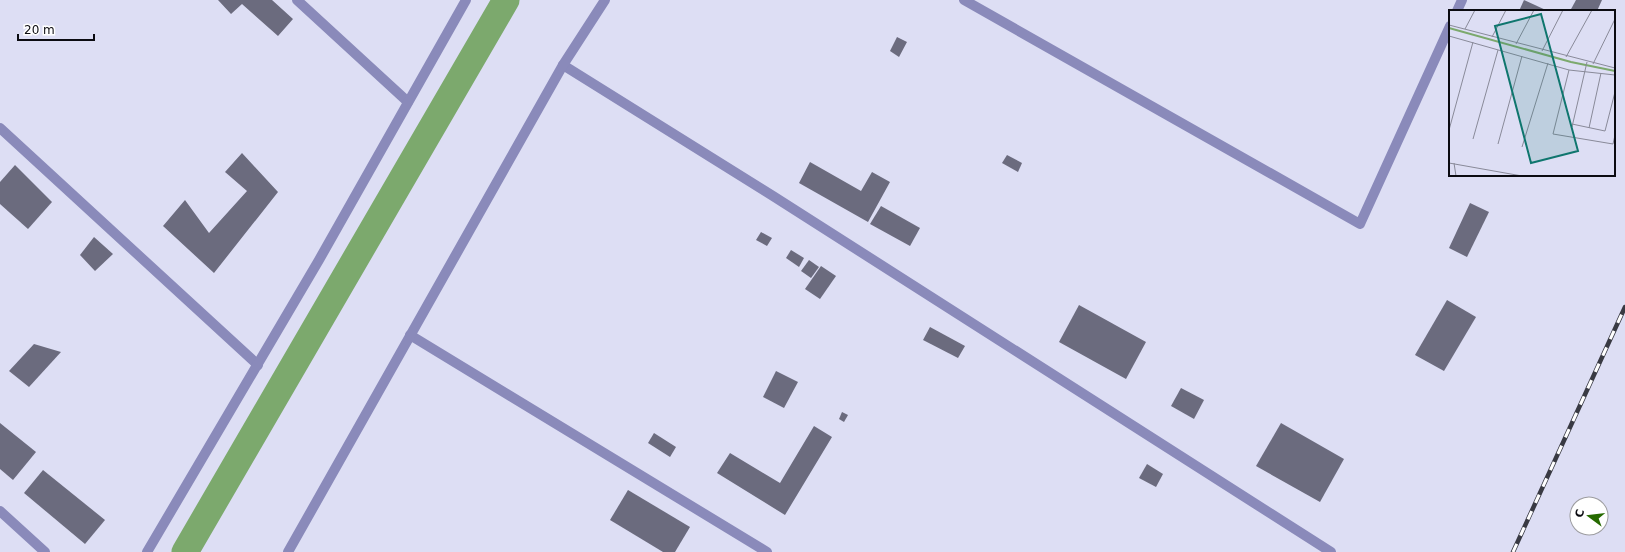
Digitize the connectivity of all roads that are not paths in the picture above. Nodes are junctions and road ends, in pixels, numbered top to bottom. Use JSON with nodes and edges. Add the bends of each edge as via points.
{"nodes":[{"id":1,"x":297,"y":0,"type":"edge"},
{"id":2,"x":466,"y":0,"type":"edge"},
{"id":3,"x":605,"y":0,"type":"edge"},
{"id":4,"x":964,"y":0,"type":"edge"},
{"id":5,"x":1462,"y":0,"type":"edge"},
{"id":6,"x":1457,"y":10,"type":"edge"},
{"id":7,"x":1449,"y":28,"type":"edge"},
{"id":8,"x":563,"y":65,"type":"junction"},
{"id":9,"x":408,"y":102,"type":"junction"},
{"id":10,"x":0,"y":128,"type":"edge"},
{"id":11,"x":410,"y":335,"type":"junction"},
{"id":12,"x":258,"y":365,"type":"junction"},
{"id":13,"x":0,"y":511,"type":"edge"},
{"id":14,"x":46,"y":552,"type":"edge"},
{"id":15,"x":148,"y":552,"type":"edge"},
{"id":16,"x":288,"y":552,"type":"edge"},
{"id":17,"x":767,"y":552,"type":"edge"},
{"id":18,"x":1331,"y":552,"type":"edge"}],
"edges":[{"from":1,"to":9,"type":"street"},
{"from":2,"to":9,"type":"street"},
{"from":3,"to":8,"type":"street"},
{"from":4,"to":7,"type":"street","via":[[1360,224]]},
{"from":5,"to":6,"type":"street"},
{"from":8,"to":11,"type":"street"},
{"from":8,"to":18,"type":"street"},
{"from":9,"to":12,"type":"street"},
{"from":10,"to":12,"type":"street"},
{"from":11,"to":16,"type":"street"},
{"from":11,"to":17,"type":"street"},
{"from":12,"to":15,"type":"street"},
{"from":13,"to":14,"type":"street"}]}
